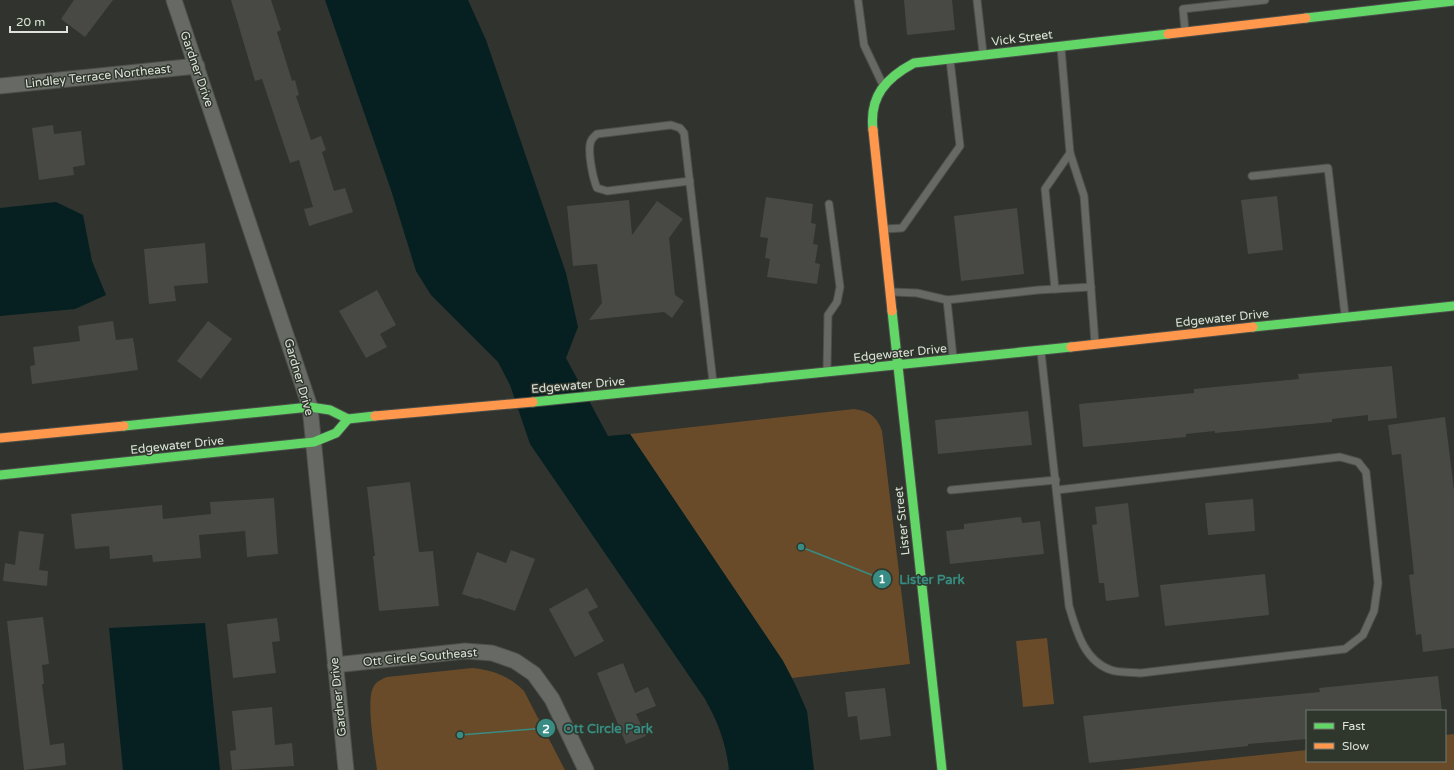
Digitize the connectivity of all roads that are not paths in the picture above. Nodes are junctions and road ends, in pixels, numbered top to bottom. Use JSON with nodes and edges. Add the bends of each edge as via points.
{"nodes":[{"id":1,"x":174,"y":0,"type":"edge"},
{"id":2,"x":858,"y":0,"type":"edge"},
{"id":3,"x":977,"y":0,"type":"edge"},
{"id":4,"x":1265,"y":0,"type":"edge"},
{"id":5,"x":1373,"y":0,"type":"edge"},
{"id":6,"x":1454,"y":1,"type":"edge"},
{"id":7,"x":1375,"y":10,"type":"junction"},
{"id":8,"x":1186,"y":32,"type":"junction"},
{"id":9,"x":1061,"y":46,"type":"junction"},
{"id":10,"x":983,"y":55,"type":"junction"},
{"id":11,"x":950,"y":59,"type":"junction"},
{"id":12,"x":197,"y":66,"type":"junction"},
{"id":13,"x":883,"y":85,"type":"junction"},
{"id":14,"x":0,"y":86,"type":"edge"},
{"id":15,"x":1070,"y":153,"type":"junction"},
{"id":16,"x":1252,"y":176,"type":"dead end"},
{"id":17,"x":690,"y":181,"type":"junction"},
{"id":18,"x":829,"y":204,"type":"dead end"},
{"id":19,"x":883,"y":229,"type":"junction"},
{"id":20,"x":1090,"y":287,"type":"junction"},
{"id":21,"x":1055,"y":289,"type":"junction"},
{"id":22,"x":889,"y":292,"type":"junction"},
{"id":23,"x":947,"y":300,"type":"junction"},
{"id":24,"x":1454,"y":306,"type":"edge"},
{"id":25,"x":1345,"y":318,"type":"junction"},
{"id":26,"x":1095,"y":344,"type":"junction"},
{"id":27,"x":1040,"y":350,"type":"junction"},
{"id":28,"x":953,"y":359,"type":"junction"},
{"id":29,"x":897,"y":365,"type":"junction"},
{"id":30,"x":827,"y":372,"type":"junction"},
{"id":31,"x":714,"y":384,"type":"junction"},
{"id":32,"x":310,"y":407,"type":"junction"},
{"id":33,"x":348,"y":419,"type":"junction"},
{"id":34,"x":0,"y":438,"type":"edge"},
{"id":35,"x":314,"y":442,"type":"junction"},
{"id":36,"x":0,"y":475,"type":"edge"},
{"id":37,"x":1056,"y":480,"type":"junction"},
{"id":38,"x":952,"y":490,"type":"dead end"},
{"id":39,"x":1057,"y":490,"type":"junction"},
{"id":40,"x":335,"y":665,"type":"junction"},
{"id":41,"x":346,"y":770,"type":"edge"},
{"id":42,"x":586,"y":770,"type":"edge"},
{"id":43,"x":942,"y":770,"type":"edge"}],
"edges":[{"from":1,"to":12,"type":"street","name":"Gardner Drive"},
{"from":2,"to":13,"type":"lane","via":[[864,45]]},
{"from":3,"to":10,"type":"lane"},
{"from":4,"to":8,"type":"lane","via":[[1183,9]]},
{"from":5,"to":7,"type":"lane"},
{"from":6,"to":7,"type":"street","name":"Vick Street"},
{"from":7,"to":8,"type":"street","name":"Vick Street"},
{"from":8,"to":9,"type":"street","name":"Vick Street"},
{"from":9,"to":10,"type":"street","name":"Vick Street"},
{"from":9,"to":15,"type":"lane"},
{"from":10,"to":11,"type":"street","name":"Vick Street"},
{"from":11,"to":13,"type":"street","name":"Vick Street","via":[[914,63],[892,74]]},
{"from":11,"to":19,"type":"lane","via":[[960,146],[902,228]]},
{"from":12,"to":14,"type":"street","name":"Lindley Terrace Northeast"},
{"from":12,"to":32,"type":"street","name":"Gardner Drive"},
{"from":13,"to":19,"type":"street","name":"Vick Street","via":[[877,93],[871,116]]},
{"from":15,"to":20,"type":"lane","via":[[1084,196]]},
{"from":15,"to":21,"type":"lane","via":[[1044,189]]},
{"from":16,"to":25,"type":"lane","via":[[1328,168]]},
{"from":17,"to":17,"type":"lane","via":[[684,133],[680,128],[671,125],[597,134],[591,139],[589,146],[597,188],[607,191]]},
{"from":17,"to":31,"type":"lane"},
{"from":18,"to":30,"type":"lane","via":[[840,288],[837,302],[828,315]]},
{"from":19,"to":22,"type":"street","name":"Vick Street"},
{"from":20,"to":21,"type":"lane"},
{"from":20,"to":26,"type":"lane"},
{"from":21,"to":23,"type":"lane"},
{"from":22,"to":23,"type":"lane","via":[[917,293]]},
{"from":22,"to":29,"type":"street","name":"Vick Street"},
{"from":23,"to":28,"type":"lane"},
{"from":24,"to":25,"type":"street","name":"Edgewater Drive"},
{"from":25,"to":26,"type":"street","name":"Edgewater Drive"},
{"from":26,"to":27,"type":"street","name":"Edgewater Drive"},
{"from":27,"to":28,"type":"street","name":"Edgewater Drive"},
{"from":27,"to":37,"type":"lane"},
{"from":28,"to":29,"type":"street","name":"Edgewater Drive"},
{"from":29,"to":30,"type":"street","name":"Edgewater Drive"},
{"from":29,"to":43,"type":"street","name":"Lister Street"},
{"from":30,"to":31,"type":"street","name":"Edgewater Drive"},
{"from":31,"to":33,"type":"street","name":"Edgewater Drive"},
{"from":32,"to":33,"type":"street","name":"Edgewater Drive","via":[[330,410]]},
{"from":32,"to":34,"type":"street","name":"Edgewater Drive"},
{"from":32,"to":35,"type":"street","name":"Gardner Drive"},
{"from":33,"to":35,"type":"street","name":"Edgewater Drive","via":[[336,433]]},
{"from":35,"to":36,"type":"street","name":"Edgewater Drive"},
{"from":35,"to":40,"type":"street","name":"Gardner Drive"},
{"from":37,"to":38,"type":"lane"},
{"from":37,"to":39,"type":"lane"},
{"from":39,"to":39,"type":"lane","via":[[1069,606],[1078,635],[1095,662],[1111,671],[1141,672],[1345,649],[1363,635],[1374,611],[1378,583],[1366,472],[1358,462],[1340,457]]},
{"from":40,"to":41,"type":"street","name":"Gardner Drive"},
{"from":40,"to":42,"type":"street","name":"Ott Circle Southeast","via":[[465,651],[492,652],[514,661],[534,674],[552,699]]}]}
